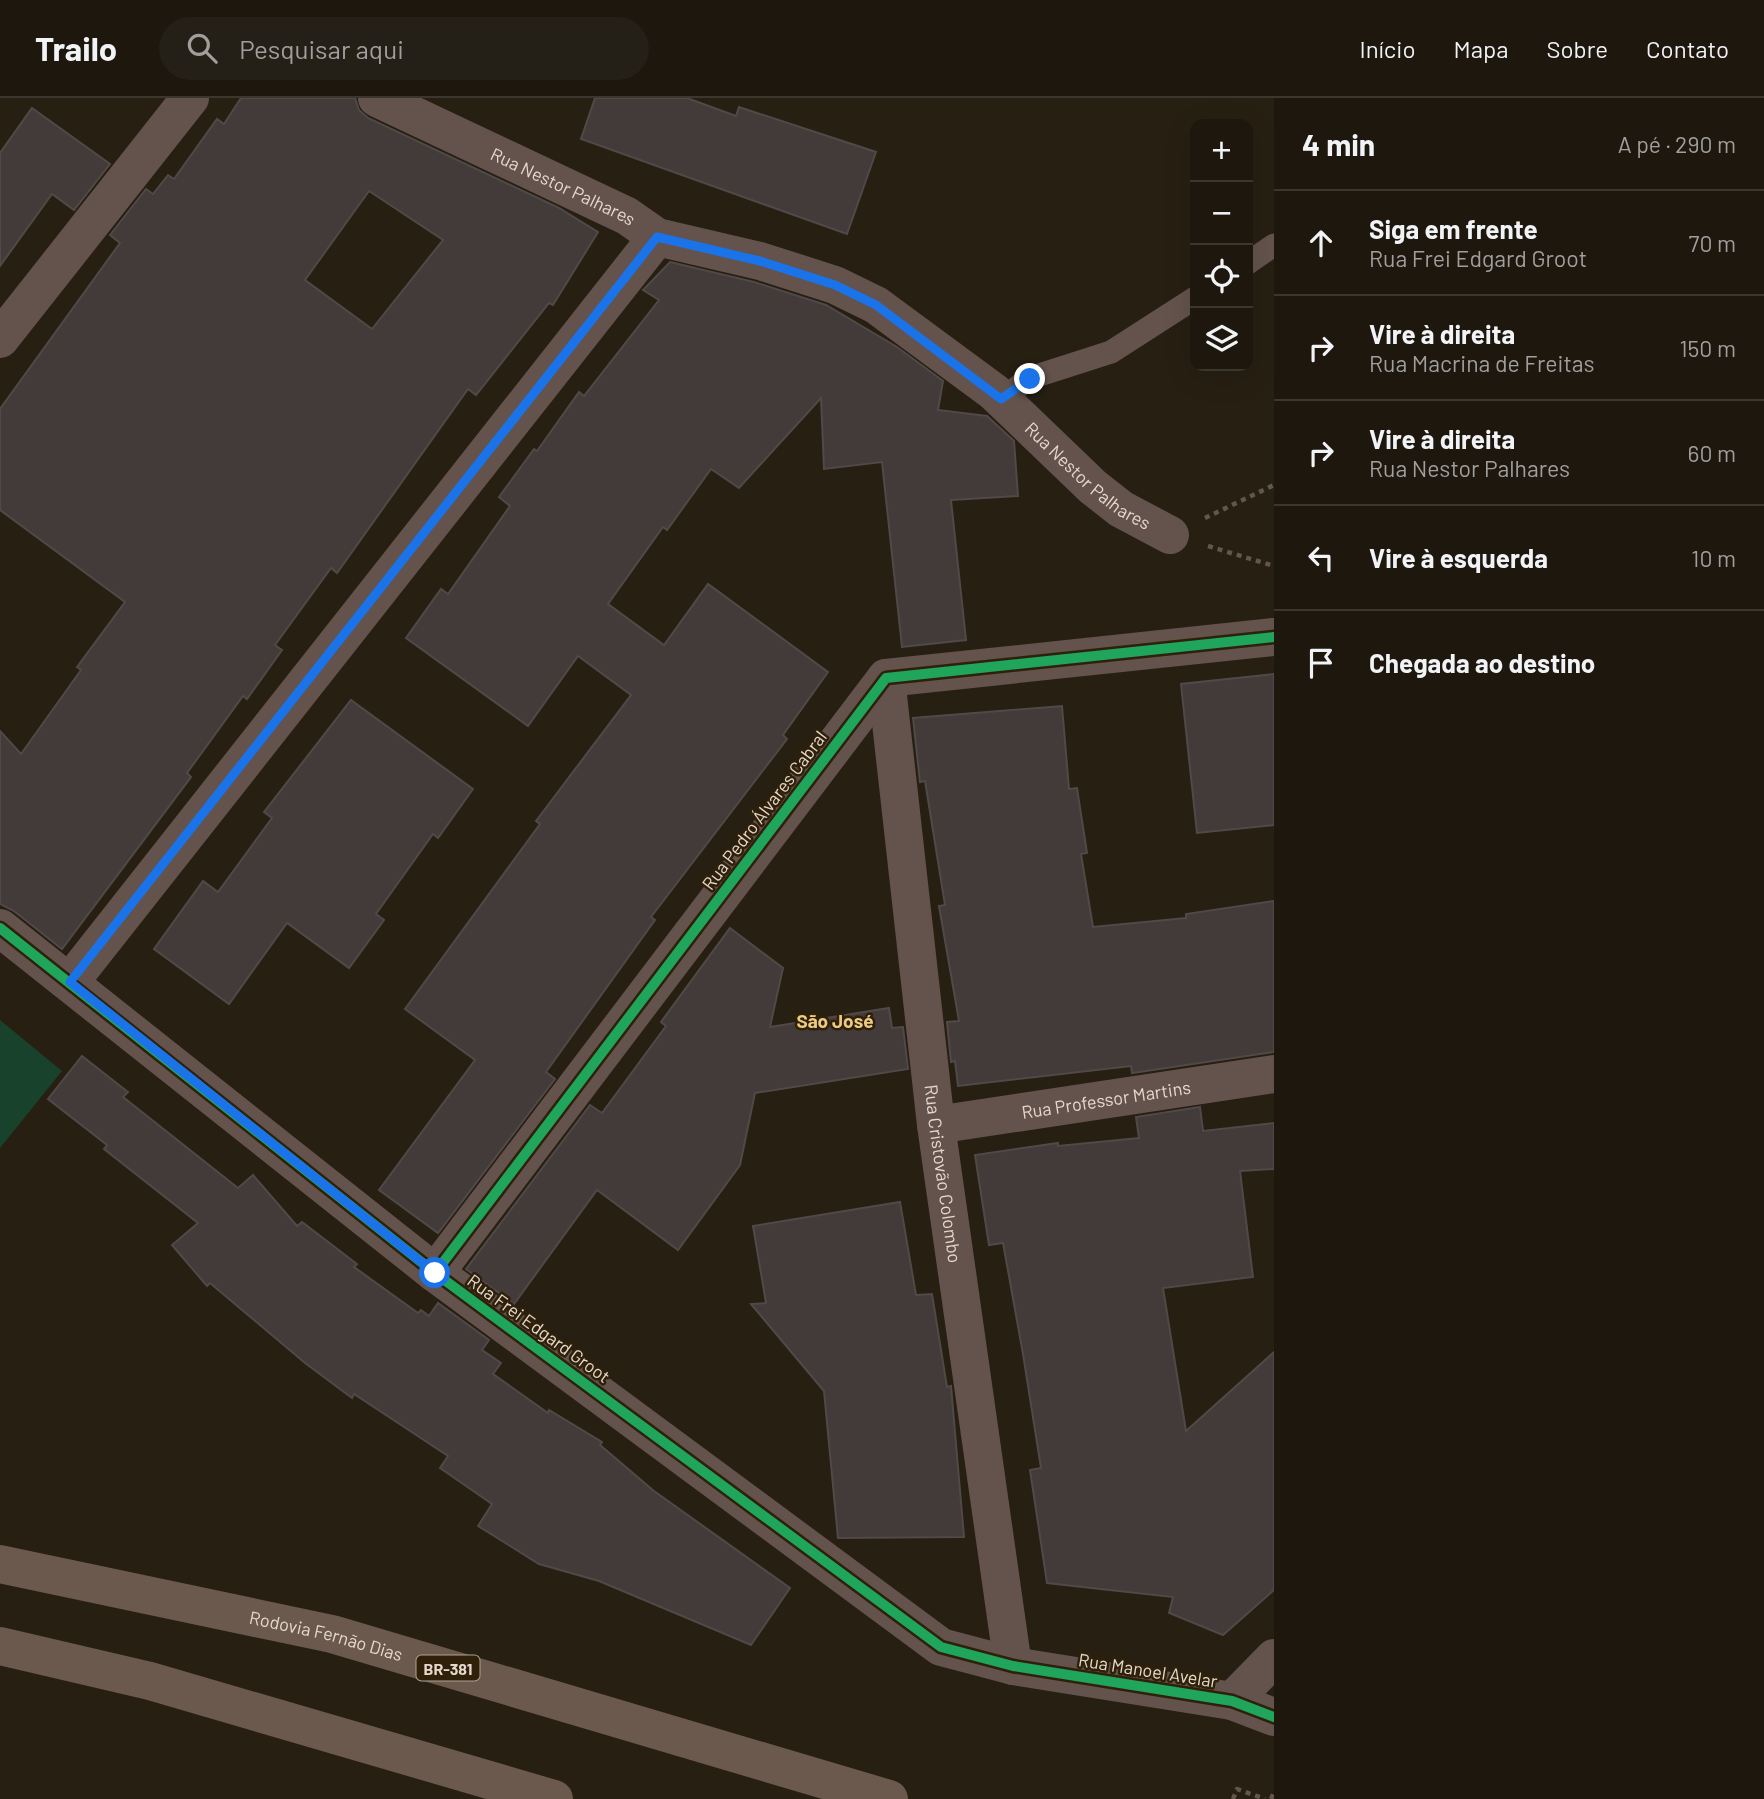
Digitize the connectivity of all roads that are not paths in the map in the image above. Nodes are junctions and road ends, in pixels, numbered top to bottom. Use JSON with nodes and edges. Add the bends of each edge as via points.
{"nodes":[{"id":1,"x":190,"y":98,"type":"edge"},
{"id":2,"x":377,"y":98,"type":"edge"},
{"id":3,"x":657,"y":237,"type":"junction"},
{"id":4,"x":1274,"y":246,"type":"edge"},
{"id":5,"x":1253,"y":260,"type":"edge"},
{"id":6,"x":1190,"y":301,"type":"edge"},
{"id":7,"x":0,"y":340,"type":"edge"},
{"id":8,"x":1001,"y":399,"type":"junction"},
{"id":9,"x":1170,"y":535,"type":"road end"},
{"id":10,"x":1274,"y":637,"type":"edge"},
{"id":11,"x":886,"y":678,"type":"junction"},
{"id":12,"x":0,"y":928,"type":"edge"},
{"id":13,"x":70,"y":982,"type":"junction"},
{"id":14,"x":1274,"y":1074,"type":"edge"},
{"id":15,"x":936,"y":1125,"type":"junction"},
{"id":16,"x":435,"y":1273,"type":"junction"},
{"id":17,"x":0,"y":1564,"type":"edge"},
{"id":18,"x":0,"y":1646,"type":"edge"},
{"id":19,"x":1274,"y":1658,"type":"edge"},
{"id":20,"x":1013,"y":1666,"type":"junction"},
{"id":21,"x":1233,"y":1701,"type":"junction"},
{"id":22,"x":1274,"y":1717,"type":"edge"},
{"id":23,"x":554,"y":1799,"type":"edge"},
{"id":24,"x":889,"y":1799,"type":"edge"}],
"edges":[{"from":1,"to":7,"type":"street"},
{"from":2,"to":3,"type":"street","name":"Rua Nestor Palhares","via":[[627,216]]},
{"from":3,"to":8,"type":"street","name":"Rua Nestor Palhares","via":[[760,261],[835,285],[876,305]]},
{"from":3,"to":13,"type":"street"},
{"from":4,"to":5,"type":"lane"},
{"from":6,"to":8,"type":"lane","via":[[1111,352],[1030,379]]},
{"from":8,"to":9,"type":"street","name":"Rua Nestor Palhares","via":[[1093,488]]},
{"from":10,"to":11,"type":"street"},
{"from":11,"to":15,"type":"street","name":"Rua Cristovão Colombo"},
{"from":11,"to":16,"type":"street","name":"Rua Pedro Álvares Cabral"},
{"from":12,"to":13,"type":"street","name":"Rua Frei Edgard Groot"},
{"from":13,"to":16,"type":"street","name":"Rua Frei Edgard Groot"},
{"from":14,"to":15,"type":"street","name":"Rua Professor Martins"},
{"from":15,"to":20,"type":"street","name":"Rua Cristovão Colombo"},
{"from":16,"to":20,"type":"street","name":"Rua Frei Edgard Groot","via":[[941,1647]]},
{"from":17,"to":24,"type":"highway","name":"Rodovia Fernão Dias","number":"BR-381","via":[[332,1634]]},
{"from":18,"to":23,"type":"highway","via":[[150,1681]]},
{"from":19,"to":21,"type":"street"},
{"from":20,"to":21,"type":"street","name":"Rua Manoel Avelar"},
{"from":21,"to":22,"type":"street","name":"Rua Manoel Avelar"}]}
